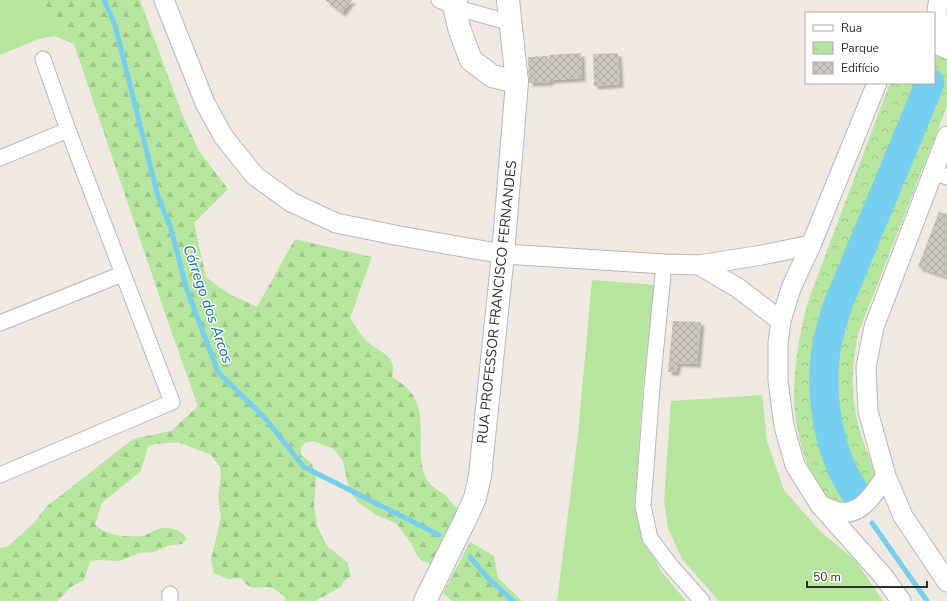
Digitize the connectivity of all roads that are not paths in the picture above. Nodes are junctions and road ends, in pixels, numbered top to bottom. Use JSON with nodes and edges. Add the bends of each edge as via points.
{"nodes":[{"id":1,"x":164,"y":0,"type":"edge"},
{"id":2,"x":508,"y":0,"type":"edge"},
{"id":3,"x":934,"y":0,"type":"edge"},
{"id":4,"x":940,"y":0,"type":"edge"},
{"id":5,"x":450,"y":2,"type":"edge"},
{"id":6,"x":925,"y":12,"type":"edge"},
{"id":7,"x":511,"y":23,"type":"junction"},
{"id":8,"x":947,"y":32,"type":"edge"},
{"id":9,"x":935,"y":43,"type":"edge"},
{"id":10,"x":947,"y":49,"type":"edge"},
{"id":11,"x":43,"y":59,"type":"dead end"},
{"id":12,"x":517,"y":82,"type":"junction"},
{"id":13,"x":877,"y":84,"type":"edge"},
{"id":14,"x":68,"y":130,"type":"junction"},
{"id":15,"x":947,"y":136,"type":"edge"},
{"id":16,"x":0,"y":158,"type":"edge"},
{"id":17,"x":940,"y":175,"type":"edge"},
{"id":18,"x":811,"y":245,"type":"junction"},
{"id":19,"x":503,"y":254,"type":"junction"},
{"id":20,"x":664,"y":264,"type":"junction"},
{"id":21,"x":699,"y":265,"type":"junction"},
{"id":22,"x":122,"y":274,"type":"junction"},
{"id":23,"x":781,"y":321,"type":"junction"},
{"id":24,"x":0,"y":323,"type":"edge"},
{"id":25,"x":0,"y":475,"type":"edge"},
{"id":26,"x":886,"y":476,"type":"junction"},
{"id":27,"x":820,"y":505,"type":"junction"},
{"id":28,"x":947,"y":582,"type":"edge"},
{"id":29,"x":425,"y":601,"type":"edge"},
{"id":30,"x":702,"y":601,"type":"edge"},
{"id":31,"x":902,"y":601,"type":"edge"}],
"edges":[{"from":1,"to":19,"type":"street","via":[[205,103],[223,136],[255,176],[291,202],[336,223]]},
{"from":2,"to":7,"type":"main road","name":"RUA PROFESSOR FRANCISCO FERNANDES"},
{"from":3,"to":6,"type":"street"},
{"from":4,"to":8,"type":"street","via":[[937,19]]},
{"from":5,"to":7,"type":"street"},
{"from":5,"to":12,"type":"main road","via":[[471,60],[492,76]]},
{"from":7,"to":12,"type":"main road","name":"RUA PROFESSOR FRANCISCO FERNANDES"},
{"from":9,"to":10,"type":"street"},
{"from":11,"to":14,"type":"street"},
{"from":12,"to":19,"type":"main road","name":"RUA PROFESSOR FRANCISCO FERNANDES"},
{"from":13,"to":18,"type":"street"},
{"from":14,"to":16,"type":"street"},
{"from":14,"to":22,"type":"street"},
{"from":15,"to":17,"type":"street"},
{"from":17,"to":26,"type":"street","via":[[874,327],[866,367],[868,411]]},
{"from":18,"to":21,"type":"street"},
{"from":18,"to":23,"type":"street","via":[[791,288]]},
{"from":19,"to":20,"type":"street"},
{"from":19,"to":29,"type":"main road","name":"RUA PROFESSOR FRANCISCO FERNANDES","via":[[480,476],[475,498]]},
{"from":20,"to":21,"type":"street"},
{"from":20,"to":30,"type":"street","via":[[643,506],[650,538]]},
{"from":21,"to":23,"type":"street","via":[[738,288]]},
{"from":22,"to":24,"type":"street"},
{"from":22,"to":25,"type":"street","via":[[172,402]]},
{"from":23,"to":27,"type":"street","via":[[778,380],[784,426],[794,465]]},
{"from":26,"to":27,"type":"street","via":[[859,509],[836,512]]},
{"from":26,"to":28,"type":"street","via":[[903,516]]},
{"from":27,"to":31,"type":"street"}]}
